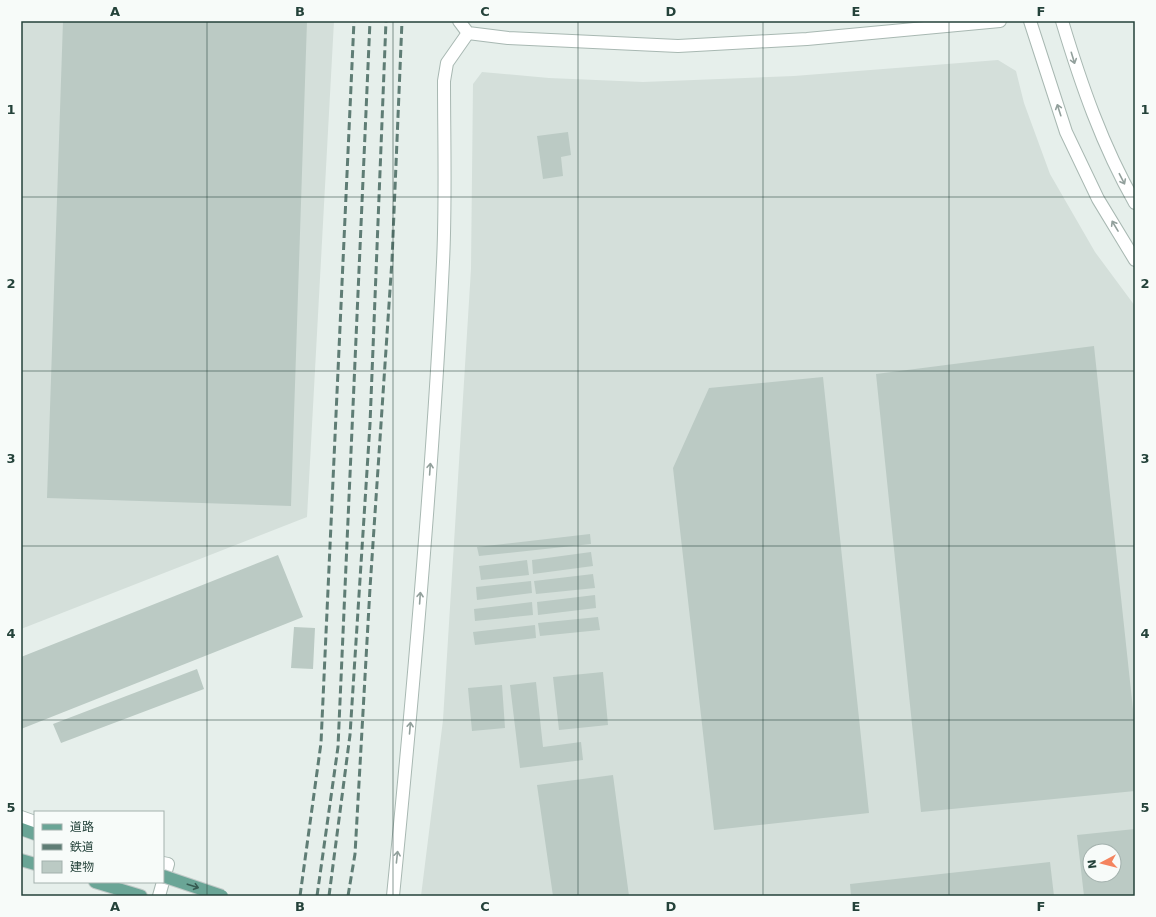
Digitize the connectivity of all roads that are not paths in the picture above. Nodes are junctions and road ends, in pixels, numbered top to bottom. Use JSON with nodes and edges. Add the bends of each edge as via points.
{"nodes":[{"id":1,"x":459,"y":21,"type":"edge"},
{"id":2,"x":1000,"y":21,"type":"edge"},
{"id":3,"x":1030,"y":21,"type":"edge"},
{"id":4,"x":1062,"y":21,"type":"edge"},
{"id":5,"x":468,"y":33,"type":"junction"},
{"id":6,"x":1135,"y":203,"type":"edge"},
{"id":7,"x":1135,"y":260,"type":"edge"},
{"id":8,"x":21,"y":817,"type":"edge"},
{"id":9,"x":34,"y":822,"type":"edge"},
{"id":10,"x":21,"y":829,"type":"edge"},
{"id":11,"x":34,"y":834,"type":"edge"},
{"id":12,"x":21,"y":860,"type":"edge"},
{"id":13,"x":164,"y":863,"type":"edge"},
{"id":14,"x":34,"y":864,"type":"edge"},
{"id":15,"x":164,"y":876,"type":"edge"},
{"id":16,"x":164,"y":878,"type":"edge"},
{"id":17,"x":98,"y":883,"type":"edge"},
{"id":18,"x":163,"y":883,"type":"edge"},
{"id":19,"x":141,"y":896,"type":"edge"},
{"id":20,"x":159,"y":896,"type":"edge"},
{"id":21,"x":222,"y":896,"type":"edge"},
{"id":22,"x":393,"y":896,"type":"edge"}],
"edges":[{"from":1,"to":5,"type":"street"},
{"from":2,"to":5,"type":"street","via":[[807,39],[678,46],[508,38]]},
{"from":7,"to":3,"type":"street","one_way":true,"via":[[1098,199],[1066,132]]},
{"from":4,"to":6,"type":"street","one_way":true,"via":[[1081,85],[1109,155]]},
{"from":22,"to":5,"type":"street","one_way":true,"via":[[410,724],[433,431],[443,260],[444,81],[448,63]]},
{"from":8,"to":9,"type":"street"},
{"from":10,"to":11,"type":"main road"},
{"from":12,"to":14,"type":"main road"},
{"from":13,"to":16,"type":"street","via":[[168,864]]},
{"from":15,"to":21,"type":"main road","one_way":true,"bridge":true},
{"from":17,"to":19,"type":"main road"},
{"from":18,"to":20,"type":"street"}]}
